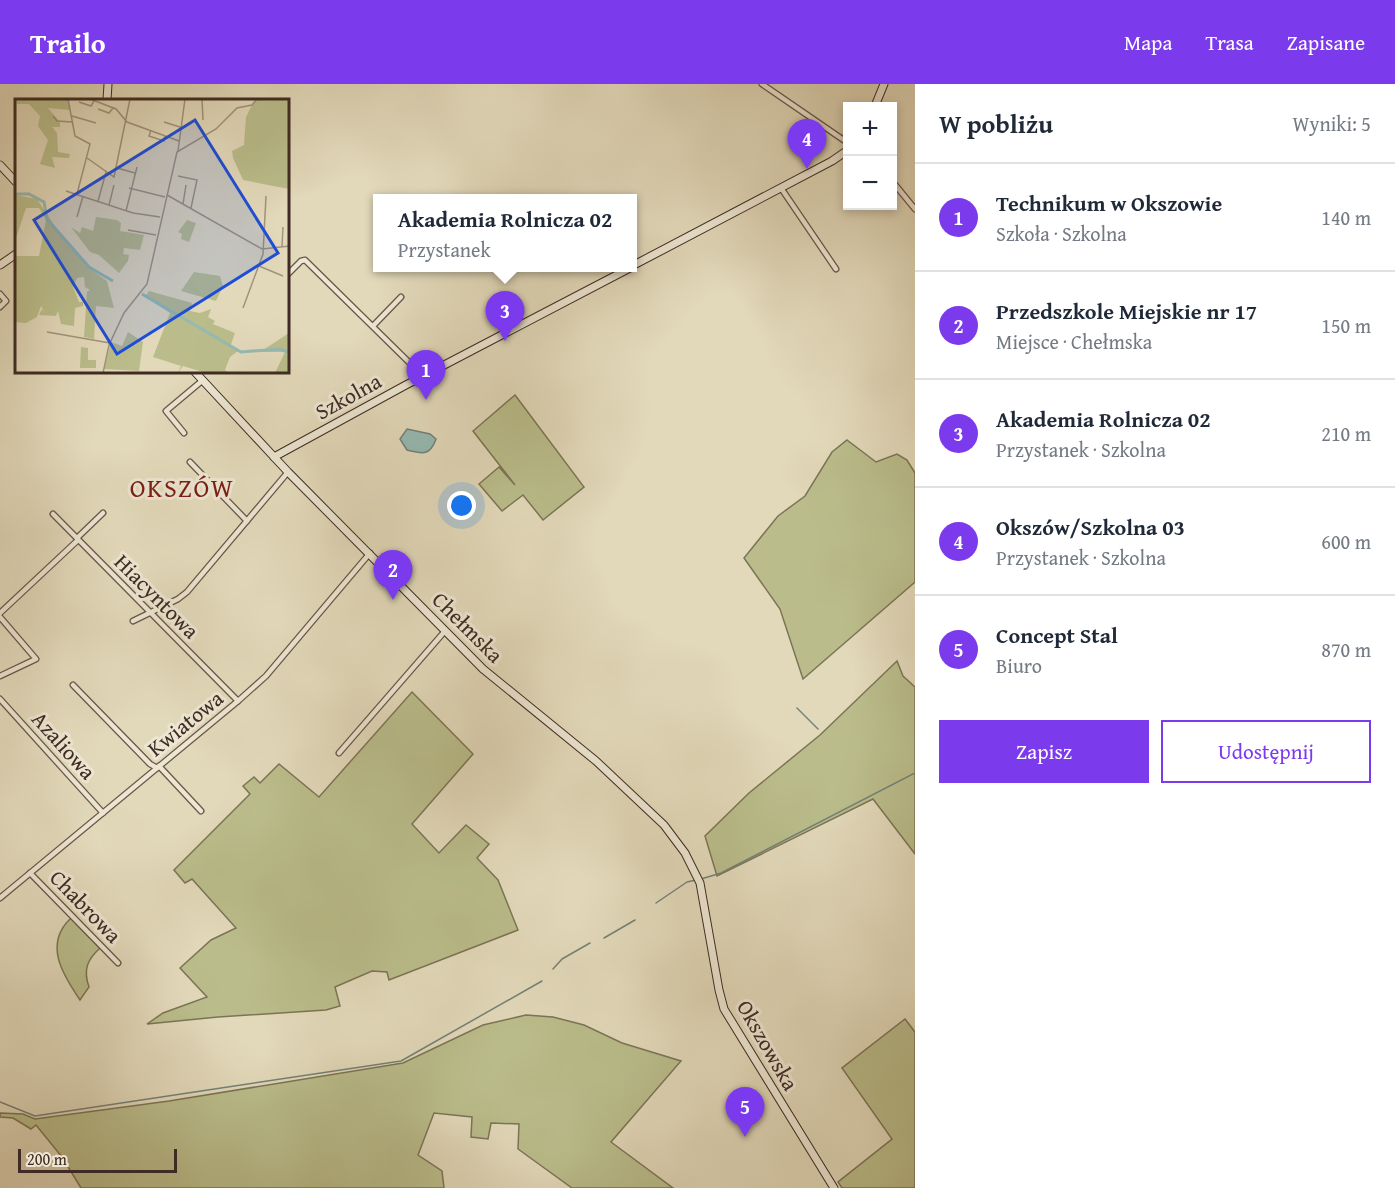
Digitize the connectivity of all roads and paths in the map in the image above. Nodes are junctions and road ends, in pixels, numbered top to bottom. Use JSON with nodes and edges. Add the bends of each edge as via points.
{"nodes":[{"id":1,"x":108,"y":84,"type":"edge"},
{"id":2,"x":762,"y":84,"type":"edge"},
{"id":3,"x":884,"y":84,"type":"edge"},
{"id":4,"x":107,"y":99,"type":"edge"},
{"id":5,"x":877,"y":102,"type":"edge"},
{"id":6,"x":843,"y":140,"type":"edge"},
{"id":7,"x":843,"y":153,"type":"edge"},
{"id":8,"x":2,"y":169,"type":"edge"},
{"id":9,"x":15,"y":181,"type":"edge"},
{"id":10,"x":897,"y":187,"type":"edge"},
{"id":11,"x":781,"y":188,"type":"junction"},
{"id":12,"x":915,"y":209,"type":"edge"},
{"id":13,"x":15,"y":255,"type":"edge"},
{"id":14,"x":637,"y":264,"type":"edge"},
{"id":15,"x":0,"y":265,"type":"edge"},
{"id":16,"x":836,"y":269,"type":"dead end"},
{"id":17,"x":290,"y":272,"type":"edge"},
{"id":18,"x":621,"y":272,"type":"edge"},
{"id":19,"x":0,"y":294,"type":"edge"},
{"id":20,"x":400,"y":297,"type":"dead end"},
{"id":21,"x":0,"y":307,"type":"edge"},
{"id":22,"x":374,"y":326,"type":"junction"},
{"id":23,"x":197,"y":374,"type":"edge"},
{"id":24,"x":423,"y":376,"type":"junction"},
{"id":25,"x":202,"y":380,"type":"junction"},
{"id":26,"x":184,"y":433,"type":"dead end"},
{"id":27,"x":274,"y":457,"type":"junction"},
{"id":28,"x":190,"y":462,"type":"dead end"},
{"id":29,"x":288,"y":472,"type":"junction"},
{"id":30,"x":103,"y":513,"type":"dead end"},
{"id":31,"x":53,"y":514,"type":"dead end"},
{"id":32,"x":247,"y":521,"type":"junction"},
{"id":33,"x":77,"y":539,"type":"junction"},
{"id":34,"x":370,"y":553,"type":"junction"},
{"id":35,"x":152,"y":612,"type":"junction"},
{"id":36,"x":0,"y":615,"type":"edge"},
{"id":37,"x":133,"y":621,"type":"dead end"},
{"id":38,"x":445,"y":631,"type":"junction"},
{"id":39,"x":0,"y":676,"type":"edge"},
{"id":40,"x":73,"y":685,"type":"dead end"},
{"id":41,"x":0,"y":699,"type":"edge"},
{"id":42,"x":238,"y":701,"type":"junction"},
{"id":43,"x":339,"y":753,"type":"dead end"},
{"id":44,"x":158,"y":767,"type":"junction"},
{"id":45,"x":201,"y":811,"type":"dead end"},
{"id":46,"x":103,"y":813,"type":"junction"},
{"id":47,"x":696,"y":872,"type":"joint"},
{"id":48,"x":30,"y":873,"type":"junction"},
{"id":49,"x":0,"y":888,"type":"edge"},
{"id":50,"x":5,"y":894,"type":"junction"},
{"id":51,"x":0,"y":898,"type":"edge"},
{"id":52,"x":118,"y":963,"type":"dead end"},
{"id":53,"x":834,"y":1188,"type":"edge"}],
"edges":[{"from":1,"to":4,"type":"main road"},
{"from":2,"to":6,"type":"street"},
{"from":3,"to":5,"type":"main road"},
{"from":7,"to":11,"type":"main road","name":"Szkolna"},
{"from":8,"to":9,"type":"main road"},
{"from":10,"to":12,"type":"street"},
{"from":11,"to":14,"type":"main road","name":"Szkolna"},
{"from":11,"to":16,"type":"street"},
{"from":13,"to":15,"type":"main road"},
{"from":17,"to":22,"type":"street","via":[[305,260]]},
{"from":18,"to":24,"type":"main road","name":"Szkolna"},
{"from":19,"to":21,"type":"street","via":[[6,301]]},
{"from":20,"to":22,"type":"street"},
{"from":22,"to":24,"type":"street"},
{"from":23,"to":25,"type":"main road","name":"Chełmska"},
{"from":24,"to":27,"type":"main road","name":"Szkolna"},
{"from":25,"to":26,"type":"street","via":[[166,411]]},
{"from":25,"to":27,"type":"main road","name":"Chełmska"},
{"from":27,"to":29,"type":"main road","name":"Chełmska"},
{"from":28,"to":32,"type":"street"},
{"from":29,"to":32,"type":"street"},
{"from":29,"to":34,"type":"main road","name":"Chełmska"},
{"from":30,"to":33,"type":"street"},
{"from":31,"to":33,"type":"street","name":"Hiacyntowa"},
{"from":32,"to":35,"type":"street","via":[[187,592]]},
{"from":33,"to":35,"type":"street","name":"Hiacyntowa"},
{"from":33,"to":36,"type":"street"},
{"from":34,"to":38,"type":"main road","name":"Chełmska"},
{"from":34,"to":42,"type":"street","name":"Kwiatowa","via":[[266,676]]},
{"from":35,"to":37,"type":"street"},
{"from":35,"to":42,"type":"street","name":"Hiacyntowa"},
{"from":36,"to":39,"type":"street","via":[[36,659]]},
{"from":38,"to":43,"type":"street"},
{"from":38,"to":47,"type":"main road","name":"Chełmska","via":[[488,674],[643,803],[664,825]]},
{"from":40,"to":44,"type":"street","via":[[150,764]]},
{"from":41,"to":46,"type":"street","name":"Azaliowa"},
{"from":42,"to":44,"type":"street","name":"Kwiatowa"},
{"from":44,"to":45,"type":"street"},
{"from":44,"to":46,"type":"street","name":"Kwiatowa"},
{"from":46,"to":48,"type":"street","name":"Kwiatowa"},
{"from":47,"to":53,"type":"main road","name":"Okszowska","via":[[724,1009]]},
{"from":48,"to":50,"type":"street","name":"Kwiatowa"},
{"from":48,"to":52,"type":"street","name":"Chabrowa"},
{"from":49,"to":50,"type":"street"},
{"from":50,"to":51,"type":"street","name":"Kwiatowa"}]}
